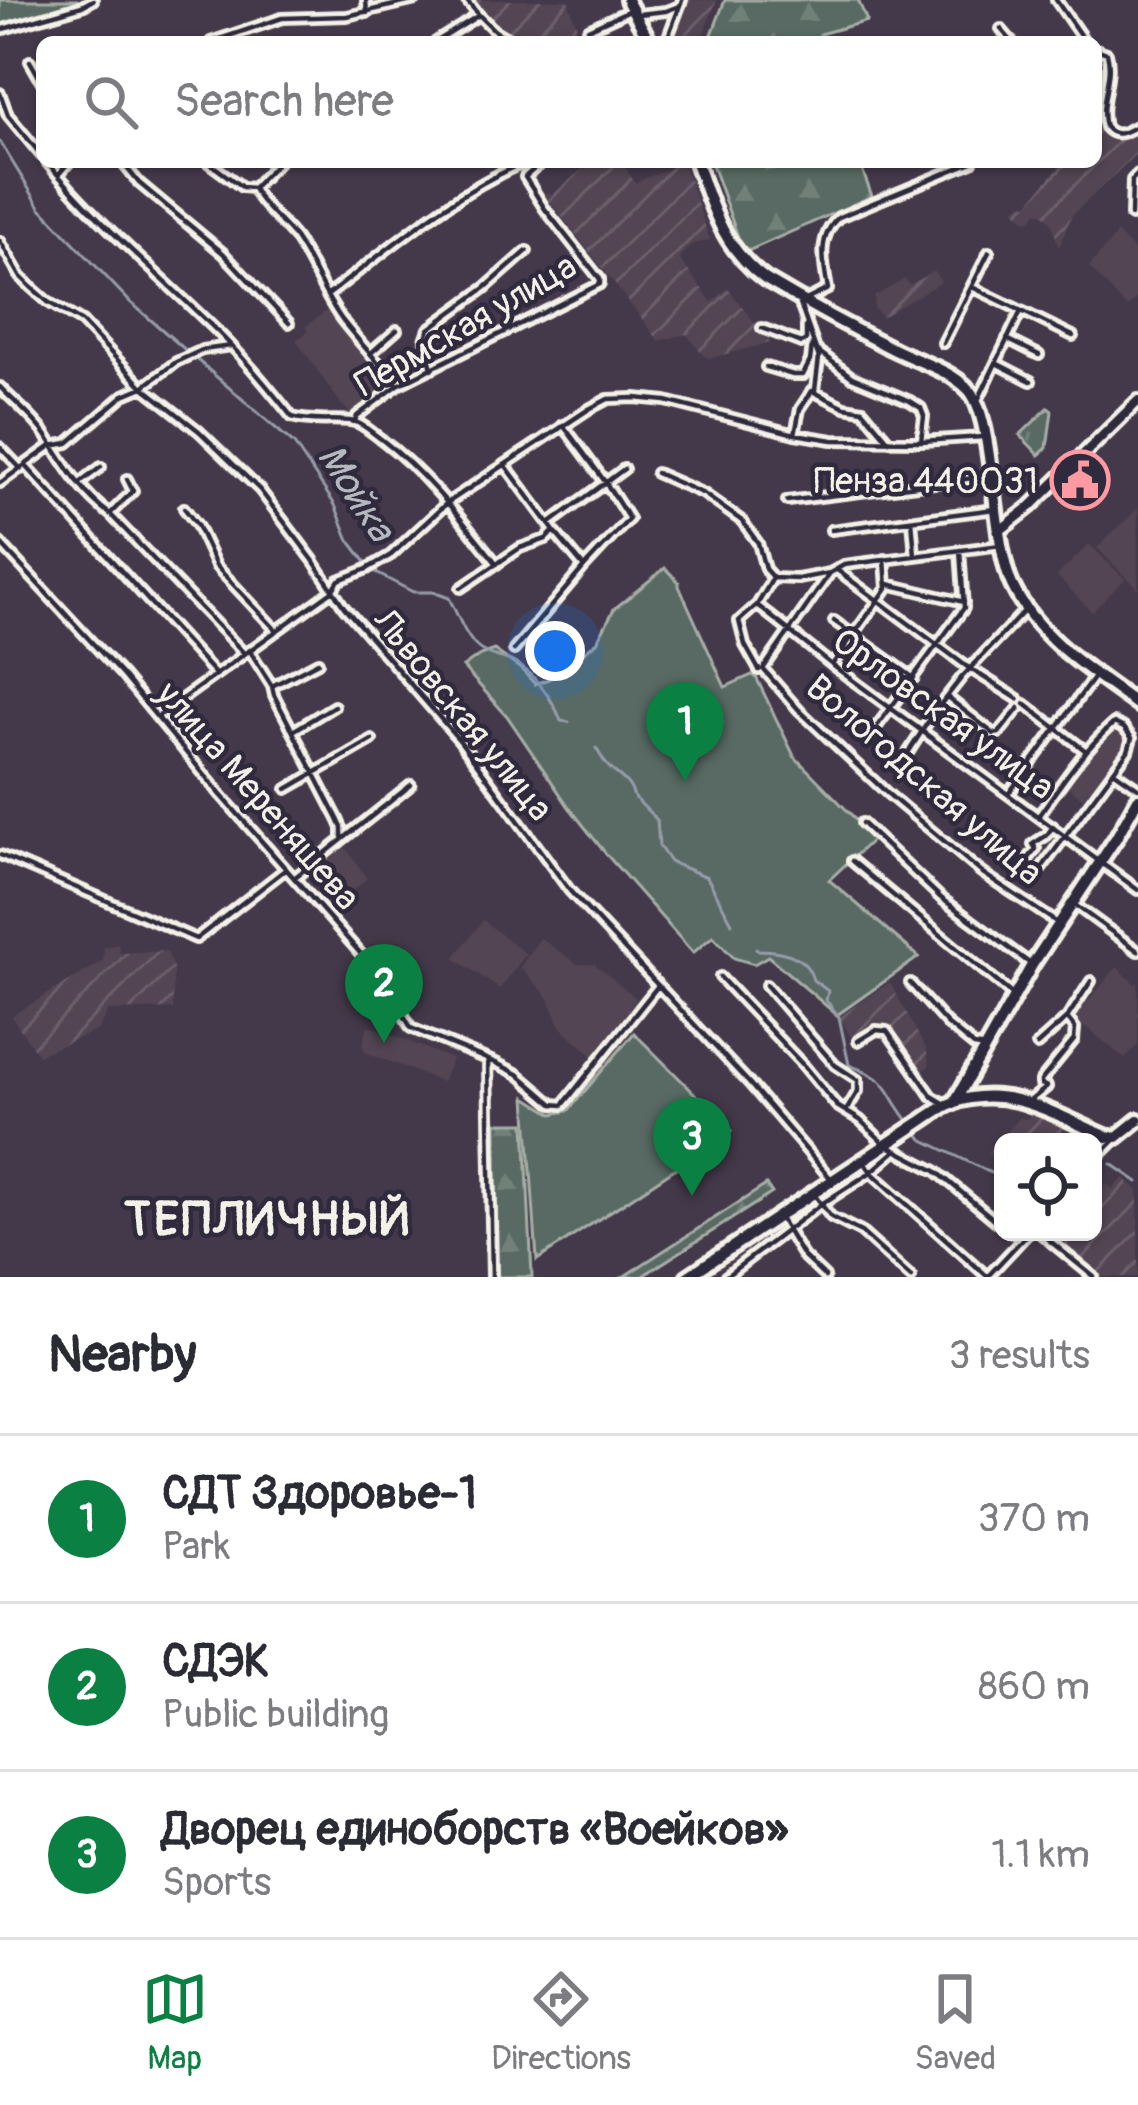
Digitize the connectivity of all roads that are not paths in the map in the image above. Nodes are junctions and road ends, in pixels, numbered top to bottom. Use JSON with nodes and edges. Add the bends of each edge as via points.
{"nodes":[{"id":1,"x":93,"y":0,"type":"edge"},
{"id":2,"x":366,"y":0,"type":"edge"},
{"id":3,"x":416,"y":0,"type":"edge"},
{"id":4,"x":466,"y":0,"type":"edge"},
{"id":5,"x":1056,"y":0,"type":"edge"},
{"id":6,"x":680,"y":3,"type":"edge"},
{"id":7,"x":632,"y":8,"type":"edge"},
{"id":8,"x":666,"y":11,"type":"junction"},
{"id":9,"x":367,"y":13,"type":"junction"},
{"id":10,"x":479,"y":15,"type":"junction"},
{"id":11,"x":674,"y":21,"type":"junction"},
{"id":12,"x":588,"y":29,"type":"dead end"},
{"id":13,"x":1001,"y":29,"type":"dead end"},
{"id":14,"x":0,"y":30,"type":"edge"},
{"id":15,"x":229,"y":36,"type":"edge"},
{"id":16,"x":446,"y":36,"type":"edge"},
{"id":17,"x":504,"y":36,"type":"edge"},
{"id":18,"x":647,"y":36,"type":"edge"},
{"id":19,"x":668,"y":36,"type":"edge"},
{"id":20,"x":1007,"y":36,"type":"edge"},
{"id":21,"x":1081,"y":36,"type":"edge"},
{"id":22,"x":1102,"y":52,"type":"edge"},
{"id":23,"x":30,"y":61,"type":"dead end"},
{"id":24,"x":36,"y":72,"type":"edge"},
{"id":25,"x":0,"y":93,"type":"edge"},
{"id":26,"x":1102,"y":102,"type":"edge"},
{"id":27,"x":1102,"y":102,"type":"edge"},
{"id":28,"x":1138,"y":125,"type":"edge"},
{"id":29,"x":36,"y":148,"type":"edge"},
{"id":30,"x":52,"y":168,"type":"edge"},
{"id":31,"x":64,"y":168,"type":"edge"},
{"id":32,"x":127,"y":168,"type":"edge"},
{"id":33,"x":216,"y":168,"type":"edge"},
{"id":34,"x":272,"y":168,"type":"edge"},
{"id":35,"x":511,"y":168,"type":"edge"},
{"id":36,"x":535,"y":168,"type":"edge"},
{"id":37,"x":699,"y":168,"type":"edge"},
{"id":38,"x":957,"y":168,"type":"edge"},
{"id":39,"x":1138,"y":174,"type":"edge"},
{"id":40,"x":58,"y":175,"type":"junction"},
{"id":41,"x":253,"y":188,"type":"junction"},
{"id":42,"x":1131,"y":216,"type":"dead end"},
{"id":43,"x":0,"y":241,"type":"edge"},
{"id":44,"x":526,"y":251,"type":"dead end"},
{"id":45,"x":989,"y":252,"type":"dead end"},
{"id":46,"x":972,"y":287,"type":"junction"},
{"id":47,"x":328,"y":295,"type":"junction"},
{"id":48,"x":802,"y":299,"type":"junction"},
{"id":49,"x":563,"y":304,"type":"junction"},
{"id":50,"x":1021,"y":311,"type":"junction"},
{"id":51,"x":567,"y":317,"type":"dead end"},
{"id":52,"x":806,"y":320,"type":"junction"},
{"id":53,"x":289,"y":322,"type":"dead end"},
{"id":54,"x":762,"y":328,"type":"dead end"},
{"id":55,"x":397,"y":330,"type":"dead end"},
{"id":56,"x":1073,"y":336,"type":"dead end"},
{"id":57,"x":813,"y":339,"type":"junction"},
{"id":58,"x":1007,"y":339,"type":"junction"},
{"id":59,"x":943,"y":343,"type":"dead end"},
{"id":60,"x":231,"y":346,"type":"junction"},
{"id":61,"x":818,"y":351,"type":"junction"},
{"id":62,"x":370,"y":353,"type":"junction"},
{"id":63,"x":1039,"y":355,"type":"dead end"},
{"id":64,"x":996,"y":363,"type":"junction"},
{"id":65,"x":766,"y":368,"type":"dead end"},
{"id":66,"x":432,"y":369,"type":"junction"},
{"id":67,"x":1031,"y":381,"type":"dead end"},
{"id":68,"x":398,"y":385,"type":"junction"},
{"id":69,"x":0,"y":387,"type":"edge"},
{"id":70,"x":143,"y":387,"type":"junction"},
{"id":71,"x":814,"y":391,"type":"junction"},
{"id":72,"x":1138,"y":401,"type":"edge"},
{"id":73,"x":977,"y":402,"type":"junction"},
{"id":74,"x":355,"y":421,"type":"junction"},
{"id":75,"x":563,"y":425,"type":"junction"},
{"id":76,"x":795,"y":434,"type":"junction"},
{"id":77,"x":985,"y":437,"type":"junction"},
{"id":78,"x":889,"y":441,"type":"junction"},
{"id":79,"x":920,"y":441,"type":"junction"},
{"id":80,"x":52,"y":446,"type":"junction"},
{"id":81,"x":0,"y":447,"type":"edge"},
{"id":82,"x":505,"y":463,"type":"junction"},
{"id":83,"x":101,"y":467,"type":"dead end"},
{"id":84,"x":24,"y":468,"type":"junction"},
{"id":85,"x":624,"y":469,"type":"dead end"},
{"id":86,"x":656,"y":473,"type":"dead end"},
{"id":87,"x":990,"y":476,"type":"junction"},
{"id":88,"x":127,"y":478,"type":"dead end"},
{"id":89,"x":0,"y":483,"type":"edge"},
{"id":90,"x":80,"y":483,"type":"junction"},
{"id":91,"x":606,"y":483,"type":"junction"},
{"id":92,"x":787,"y":500,"type":"dead end"},
{"id":93,"x":447,"y":503,"type":"junction"},
{"id":94,"x":184,"y":508,"type":"dead end"},
{"id":95,"x":995,"y":509,"type":"junction"},
{"id":96,"x":110,"y":514,"type":"junction"},
{"id":97,"x":912,"y":520,"type":"junction"},
{"id":98,"x":549,"y":524,"type":"junction"},
{"id":99,"x":830,"y":530,"type":"dead end"},
{"id":100,"x":554,"y":531,"type":"junction"},
{"id":101,"x":999,"y":538,"type":"junction"},
{"id":102,"x":0,"y":543,"type":"edge"},
{"id":103,"x":960,"y":550,"type":"junction"},
{"id":104,"x":915,"y":555,"type":"junction"},
{"id":105,"x":885,"y":559,"type":"junction"},
{"id":106,"x":497,"y":564,"type":"junction"},
{"id":107,"x":584,"y":567,"type":"junction"},
{"id":108,"x":833,"y":571,"type":"junction"},
{"id":109,"x":773,"y":578,"type":"junction"},
{"id":110,"x":888,"y":584,"type":"junction"},
{"id":111,"x":461,"y":588,"type":"dead end"},
{"id":112,"x":332,"y":590,"type":"junction"},
{"id":113,"x":878,"y":600,"type":"junction"},
{"id":114,"x":965,"y":602,"type":"junction"},
{"id":115,"x":757,"y":605,"type":"junction"},
{"id":116,"x":1026,"y":609,"type":"junction"},
{"id":117,"x":834,"y":621,"type":"dead end"},
{"id":118,"x":277,"y":631,"type":"junction"},
{"id":119,"x":790,"y":633,"type":"junction"},
{"id":120,"x":854,"y":636,"type":"junction"},
{"id":121,"x":938,"y":645,"type":"junction"},
{"id":122,"x":514,"y":650,"type":"dead end"},
{"id":123,"x":247,"y":652,"type":"junction"},
{"id":124,"x":318,"y":662,"type":"dead end"},
{"id":125,"x":832,"y":665,"type":"junction"},
{"id":126,"x":761,"y":669,"type":"junction"},
{"id":127,"x":970,"y":669,"type":"junction"},
{"id":128,"x":217,"y":675,"type":"junction"},
{"id":129,"x":1096,"y":675,"type":"junction"},
{"id":130,"x":914,"y":678,"type":"junction"},
{"id":131,"x":272,"y":686,"type":"junction"},
{"id":132,"x":947,"y":697,"type":"junction"},
{"id":133,"x":1018,"y":699,"type":"dead end"},
{"id":134,"x":1138,"y":705,"type":"edge"},
{"id":135,"x":334,"y":706,"type":"dead end"},
{"id":136,"x":892,"y":709,"type":"junction"},
{"id":137,"x":157,"y":717,"type":"junction"},
{"id":138,"x":878,"y":725,"type":"dead end"},
{"id":139,"x":1056,"y":729,"type":"junction"},
{"id":140,"x":293,"y":730,"type":"junction"},
{"id":141,"x":922,"y":731,"type":"junction"},
{"id":142,"x":372,"y":740,"type":"dead end"},
{"id":143,"x":1086,"y":751,"type":"junction"},
{"id":144,"x":905,"y":756,"type":"dead end"},
{"id":145,"x":1115,"y":772,"type":"junction"},
{"id":146,"x":315,"y":773,"type":"junction"},
{"id":147,"x":410,"y":785,"type":"dead end"},
{"id":148,"x":1138,"y":788,"type":"edge"},
{"id":149,"x":287,"y":789,"type":"dead end"},
{"id":150,"x":1009,"y":793,"type":"junction"},
{"id":151,"x":1138,"y":799,"type":"edge"},
{"id":152,"x":1039,"y":815,"type":"junction"},
{"id":153,"x":862,"y":824,"type":"dead end"},
{"id":154,"x":1053,"y":826,"type":"junction"},
{"id":155,"x":1066,"y":836,"type":"junction"},
{"id":156,"x":342,"y":837,"type":"junction"},
{"id":157,"x":0,"y":855,"type":"edge"},
{"id":158,"x":1029,"y":858,"type":"dead end"},
{"id":159,"x":852,"y":861,"type":"dead end"},
{"id":160,"x":1100,"y":862,"type":"junction"},
{"id":161,"x":286,"y":869,"type":"junction"},
{"id":162,"x":1041,"y":869,"type":"dead end"},
{"id":163,"x":294,"y":878,"type":"junction"},
{"id":164,"x":1138,"y":890,"type":"edge"},
{"id":165,"x":1073,"y":904,"type":"junction"},
{"id":166,"x":1059,"y":925,"type":"junction"},
{"id":167,"x":1138,"y":951,"type":"edge"},
{"id":168,"x":1032,"y":965,"type":"junction"},
{"id":169,"x":719,"y":976,"type":"dead end"},
{"id":170,"x":1091,"y":981,"type":"dead end"},
{"id":171,"x":910,"y":983,"type":"dead end"},
{"id":172,"x":766,"y":985,"type":"dead end"},
{"id":173,"x":658,"y":986,"type":"junction"},
{"id":174,"x":1014,"y":996,"type":"junction"},
{"id":175,"x":1067,"y":1018,"type":"junction"},
{"id":176,"x":858,"y":1041,"type":"dead end"},
{"id":177,"x":1037,"y":1045,"type":"dead end"},
{"id":178,"x":986,"y":1049,"type":"junction"},
{"id":179,"x":488,"y":1060,"type":"junction"},
{"id":180,"x":1028,"y":1102,"type":"junction"},
{"id":181,"x":951,"y":1104,"type":"junction"},
{"id":182,"x":846,"y":1111,"type":"junction"},
{"id":183,"x":1138,"y":1120,"type":"edge"},
{"id":184,"x":1118,"y":1137,"type":"junction"},
{"id":185,"x":891,"y":1148,"type":"junction"},
{"id":186,"x":1102,"y":1153,"type":"edge"},
{"id":187,"x":862,"y":1160,"type":"junction"},
{"id":188,"x":871,"y":1172,"type":"junction"},
{"id":189,"x":832,"y":1180,"type":"junction"},
{"id":190,"x":813,"y":1193,"type":"junction"},
{"id":191,"x":820,"y":1205,"type":"junction"},
{"id":192,"x":775,"y":1219,"type":"junction"},
{"id":193,"x":994,"y":1219,"type":"edge"},
{"id":194,"x":787,"y":1230,"type":"junction"},
{"id":195,"x":1021,"y":1241,"type":"edge"},
{"id":196,"x":1050,"y":1241,"type":"edge"},
{"id":197,"x":696,"y":1276,"type":"edge"},
{"id":198,"x":492,"y":1277,"type":"edge"},
{"id":199,"x":724,"y":1277,"type":"edge"},
{"id":200,"x":825,"y":1277,"type":"edge"},
{"id":201,"x":911,"y":1277,"type":"edge"},
{"id":202,"x":987,"y":1277,"type":"edge"},
{"id":203,"x":1094,"y":1277,"type":"edge"}],
"edges":[{"from":1,"to":14,"type":"street"},
{"from":2,"to":9,"type":"street"},
{"from":3,"to":9,"type":"street"},
{"from":4,"to":10,"type":"street"},
{"from":5,"to":21,"type":"street"},
{"from":6,"to":8,"type":"street"},
{"from":6,"to":11,"type":"street"},
{"from":7,"to":8,"type":"street"},
{"from":7,"to":12,"type":"street"},
{"from":7,"to":18,"type":"main road"},
{"from":8,"to":11,"type":"street"},
{"from":9,"to":15,"type":"street","via":[[282,18]]},
{"from":10,"to":16,"type":"street"},
{"from":10,"to":17,"type":"street"},
{"from":11,"to":19,"type":"street"},
{"from":13,"to":20,"type":"street"},
{"from":22,"to":27,"type":"street","via":[[1110,62]]},
{"from":23,"to":24,"type":"street"},
{"from":25,"to":29,"type":"street"},
{"from":26,"to":28,"type":"street","via":[[1105,128],[1114,134]]},
{"from":30,"to":40,"type":"street"},
{"from":31,"to":40,"type":"street"},
{"from":32,"to":53,"type":"street"},
{"from":33,"to":41,"type":"street"},
{"from":34,"to":41,"type":"street"},
{"from":35,"to":47,"type":"street","via":[[445,206]]},
{"from":36,"to":49,"type":"street","name":"Пермская улица","via":[[525,177],[600,280]]},
{"from":37,"to":48,"type":"main road","via":[[739,257]]},
{"from":38,"to":48,"type":"street","via":[[839,217],[824,238],[828,289]]},
{"from":39,"to":42,"type":"street"},
{"from":40,"to":60,"type":"street"},
{"from":41,"to":47,"type":"street"},
{"from":43,"to":70,"type":"street","name":"Львовская улица","via":[[20,276],[82,322]]},
{"from":44,"to":66,"type":"street","via":[[428,329]]},
{"from":45,"to":46,"type":"street"},
{"from":46,"to":50,"type":"street"},
{"from":46,"to":59,"type":"street"},
{"from":47,"to":62,"type":"street"},
{"from":48,"to":52,"type":"street"},
{"from":48,"to":73,"type":"main road","via":[[962,383]]},
{"from":49,"to":51,"type":"street"},
{"from":49,"to":66,"type":"street","name":"Пермская улица"},
{"from":50,"to":56,"type":"street"},
{"from":50,"to":58,"type":"street"},
{"from":52,"to":54,"type":"street","via":[[803,343]]},
{"from":52,"to":57,"type":"street"},
{"from":55,"to":62,"type":"street"},
{"from":57,"to":61,"type":"street"},
{"from":57,"to":65,"type":"street","via":[[803,374]]},
{"from":58,"to":63,"type":"street"},
{"from":58,"to":64,"type":"street"},
{"from":60,"to":70,"type":"street","via":[[191,353]]},
{"from":60,"to":74,"type":"street","via":[[292,417]]},
{"from":61,"to":71,"type":"street"},
{"from":61,"to":79,"type":"street","via":[[858,380],[921,408]]},
{"from":62,"to":68,"type":"street"},
{"from":64,"to":67,"type":"street"},
{"from":64,"to":73,"type":"street"},
{"from":66,"to":68,"type":"street","name":"Пермская улица"},
{"from":68,"to":74,"type":"street","name":"Пермская улица"},
{"from":69,"to":80,"type":"street"},
{"from":70,"to":80,"type":"street"},
{"from":70,"to":112,"type":"street","name":"Львовская улица","via":[[260,490]]},
{"from":71,"to":76,"type":"street"},
{"from":71,"to":78,"type":"street","via":[[863,410]]},
{"from":72,"to":101,"type":"main road"},
{"from":73,"to":77,"type":"main road"},
{"from":74,"to":93,"type":"street"},
{"from":75,"to":76,"type":"street","via":[[622,397]]},
{"from":75,"to":82,"type":"street"},
{"from":75,"to":91,"type":"street"},
{"from":76,"to":78,"type":"street"},
{"from":77,"to":79,"type":"street"},
{"from":77,"to":87,"type":"main road"},
{"from":78,"to":79,"type":"street"},
{"from":80,"to":84,"type":"street"},
{"from":80,"to":90,"type":"street"},
{"from":81,"to":84,"type":"street"},
{"from":82,"to":93,"type":"street"},
{"from":82,"to":98,"type":"street"},
{"from":83,"to":90,"type":"street"},
{"from":84,"to":89,"type":"street"},
{"from":84,"to":128,"type":"street"},
{"from":85,"to":91,"type":"street"},
{"from":86,"to":109,"type":"street","via":[[742,521]]},
{"from":87,"to":92,"type":"street"},
{"from":87,"to":95,"type":"main road"},
{"from":88,"to":96,"type":"street","via":[[133,491]]},
{"from":90,"to":96,"type":"street"},
{"from":91,"to":98,"type":"street"},
{"from":91,"to":107,"type":"street","via":[[629,519]]},
{"from":93,"to":106,"type":"street"},
{"from":93,"to":112,"type":"street","via":[[391,555]]},
{"from":94,"to":118,"type":"street","via":[[215,566]]},
{"from":95,"to":97,"type":"street"},
{"from":95,"to":101,"type":"main road"},
{"from":96,"to":123,"type":"street"},
{"from":97,"to":99,"type":"street"},
{"from":97,"to":104,"type":"street"},
{"from":98,"to":100,"type":"street"},
{"from":100,"to":106,"type":"street"},
{"from":100,"to":107,"type":"street"},
{"from":101,"to":103,"type":"street"},
{"from":101,"to":116,"type":"main road"},
{"from":102,"to":137,"type":"street","name":"улица Мереняшева"},
{"from":103,"to":104,"type":"street"},
{"from":103,"to":114,"type":"street"},
{"from":104,"to":105,"type":"street"},
{"from":105,"to":108,"type":"street"},
{"from":105,"to":110,"type":"street"},
{"from":106,"to":111,"type":"street"},
{"from":107,"to":122,"type":"street"},
{"from":108,"to":109,"type":"street"},
{"from":108,"to":113,"type":"street"},
{"from":108,"to":119,"type":"street"},
{"from":109,"to":115,"type":"street"},
{"from":110,"to":113,"type":"street"},
{"from":110,"to":114,"type":"street"},
{"from":112,"to":118,"type":"street"},
{"from":112,"to":173,"type":"street","name":"Львовская улица","via":[[460,741],[570,891]]},
{"from":113,"to":120,"type":"street"},
{"from":113,"to":121,"type":"street"},
{"from":114,"to":121,"type":"street"},
{"from":115,"to":119,"type":"street","name":"Орловская улица"},
{"from":115,"to":126,"type":"street","name":"Вологодская улица","via":[[739,622]]},
{"from":116,"to":127,"type":"street"},
{"from":116,"to":129,"type":"main road"},
{"from":117,"to":120,"type":"street"},
{"from":118,"to":123,"type":"street"},
{"from":119,"to":125,"type":"street","name":"Орловская улица"},
{"from":119,"to":126,"type":"street"},
{"from":120,"to":125,"type":"street"},
{"from":120,"to":130,"type":"street"},
{"from":121,"to":127,"type":"street"},
{"from":121,"to":130,"type":"street"},
{"from":123,"to":128,"type":"street"},
{"from":123,"to":131,"type":"street"},
{"from":124,"to":131,"type":"street"},
{"from":125,"to":136,"type":"street","name":"Орловская улица"},
{"from":126,"to":166,"type":"street","name":"Вологодская улица","via":[[889,794]]},
{"from":127,"to":132,"type":"street"},
{"from":127,"to":133,"type":"street"},
{"from":128,"to":137,"type":"street"},
{"from":129,"to":134,"type":"main road"},
{"from":129,"to":139,"type":"street"},
{"from":130,"to":136,"type":"street"},
{"from":131,"to":140,"type":"street"},
{"from":132,"to":139,"type":"street","via":[[994,734],[1022,706]]},
{"from":132,"to":141,"type":"street"},
{"from":135,"to":140,"type":"street"},
{"from":136,"to":138,"type":"street"},
{"from":136,"to":141,"type":"street","name":"Орловская улица"},
{"from":137,"to":161,"type":"street","name":"улица Мереняшева"},
{"from":139,"to":143,"type":"street"},
{"from":139,"to":150,"type":"street"},
{"from":140,"to":146,"type":"street"},
{"from":141,"to":144,"type":"street"},
{"from":141,"to":150,"type":"street","name":"Орловская улица"},
{"from":142,"to":146,"type":"street"},
{"from":143,"to":145,"type":"street","via":[[1118,724],[1131,736]]},
{"from":143,"to":152,"type":"street"},
{"from":145,"to":148,"type":"street"},
{"from":145,"to":155,"type":"street"},
{"from":146,"to":149,"type":"street"},
{"from":146,"to":156,"type":"street"},
{"from":147,"to":156,"type":"street"},
{"from":150,"to":152,"type":"street","name":"Орловская улица"},
{"from":151,"to":160,"type":"main road"},
{"from":152,"to":154,"type":"street","name":"Орловская улица"},
{"from":153,"to":168,"type":"street","via":[[941,898]]},
{"from":154,"to":155,"type":"street","name":"Орловская улица"},
{"from":154,"to":158,"type":"street"},
{"from":155,"to":160,"type":"street","name":"Орловская улица"},
{"from":155,"to":162,"type":"street"},
{"from":156,"to":163,"type":"street"},
{"from":157,"to":161,"type":"street","via":[[196,939]]},
{"from":159,"to":174,"type":"street"},
{"from":160,"to":164,"type":"street","name":"Орловская улица"},
{"from":160,"to":165,"type":"main road"},
{"from":161,"to":163,"type":"street","name":"улица Мереняшева"},
{"from":163,"to":179,"type":"street","name":"улица Мереняшева","via":[[382,979],[411,1028]]},
{"from":165,"to":166,"type":"main road"},
{"from":165,"to":167,"type":"street"},
{"from":166,"to":168,"type":"main road"},
{"from":168,"to":174,"type":"main road"},
{"from":169,"to":182,"type":"street"},
{"from":170,"to":175,"type":"street"},
{"from":171,"to":178,"type":"street","via":[[947,1024]]},
{"from":172,"to":182,"type":"street","via":[[856,1079]]},
{"from":173,"to":179,"type":"street","name":"улица Мереняшева","via":[[563,1105]]},
{"from":173,"to":189,"type":"street","name":"Львовская улица"},
{"from":174,"to":178,"type":"main road"},
{"from":175,"to":177,"type":"street"},
{"from":175,"to":180,"type":"street","via":[[1075,1038],[1041,1082],[1047,1087]]},
{"from":176,"to":181,"type":"street","via":[[887,1030],[932,1096]]},
{"from":178,"to":181,"type":"main road"},
{"from":179,"to":198,"type":"street"},
{"from":180,"to":181,"type":"main road","via":[[994,1096]]},
{"from":180,"to":184,"type":"main road"},
{"from":181,"to":185,"type":"main road"},
{"from":182,"to":185,"type":"street"},
{"from":183,"to":184,"type":"main road"},
{"from":184,"to":186,"type":"street"},
{"from":185,"to":187,"type":"main road"},
{"from":185,"to":188,"type":"street"},
{"from":185,"to":193,"type":"street","via":[[936,1171]]},
{"from":187,"to":188,"type":"street"},
{"from":187,"to":189,"type":"main road"},
{"from":188,"to":191,"type":"street"},
{"from":188,"to":202,"type":"street"},
{"from":189,"to":190,"type":"main road"},
{"from":190,"to":191,"type":"street"},
{"from":190,"to":192,"type":"main road"},
{"from":191,"to":194,"type":"street"},
{"from":191,"to":201,"type":"street"},
{"from":192,"to":194,"type":"street"},
{"from":192,"to":197,"type":"main road"},
{"from":194,"to":199,"type":"street"},
{"from":194,"to":200,"type":"street"},
{"from":195,"to":202,"type":"street"},
{"from":196,"to":203,"type":"street"}]}
